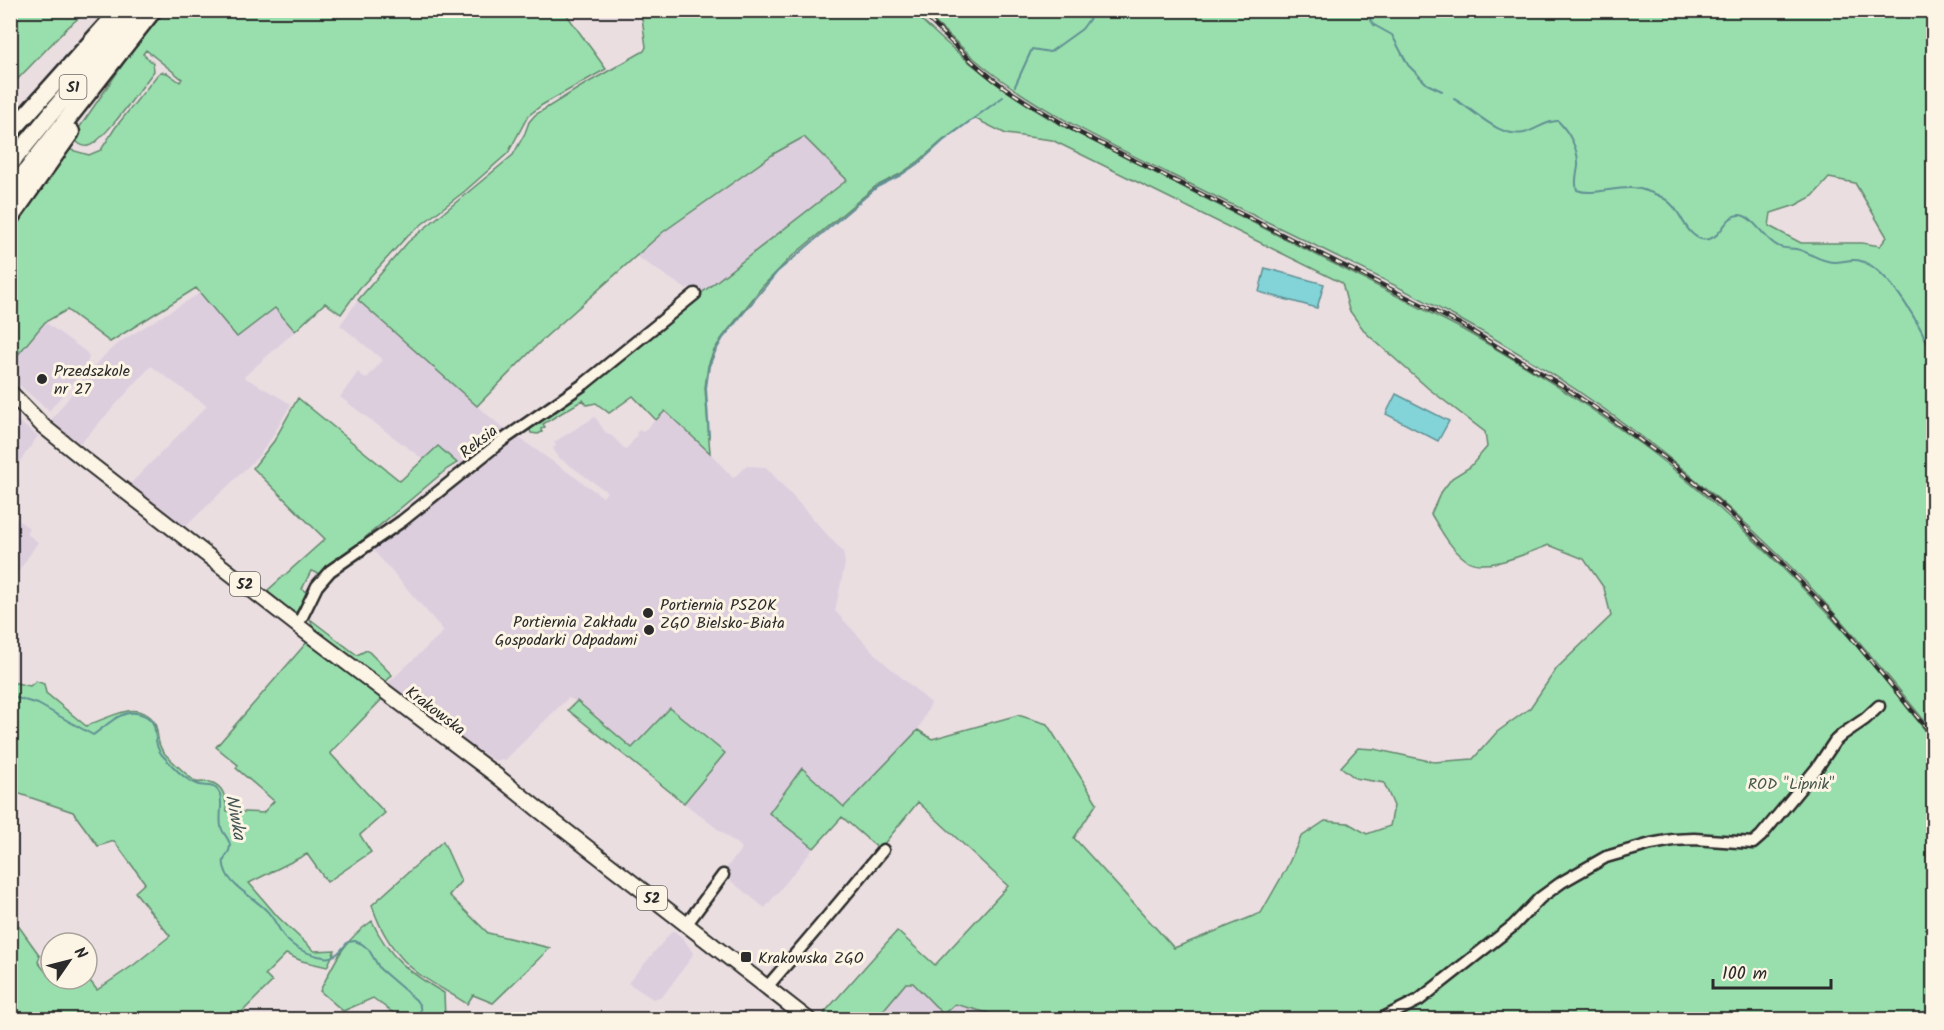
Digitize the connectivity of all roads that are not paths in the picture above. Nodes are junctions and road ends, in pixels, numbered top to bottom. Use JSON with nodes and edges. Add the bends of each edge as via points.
{"nodes":[{"id":1,"x":120,"y":10,"type":"edge"},
{"id":2,"x":135,"y":10,"type":"edge"},
{"id":3,"x":153,"y":10,"type":"edge"},
{"id":4,"x":125,"y":45,"type":"junction"},
{"id":5,"x":10,"y":133,"type":"edge"},
{"id":6,"x":10,"y":164,"type":"edge"},
{"id":7,"x":10,"y":192,"type":"edge"},
{"id":8,"x":10,"y":218,"type":"edge"},
{"id":9,"x":695,"y":294,"type":"dead end"},
{"id":10,"x":10,"y":392,"type":"edge"},
{"id":11,"x":10,"y":401,"type":"edge"},
{"id":12,"x":44,"y":426,"type":"junction"},
{"id":13,"x":298,"y":625,"type":"junction"},
{"id":14,"x":1879,"y":706,"type":"dead end"},
{"id":15,"x":884,"y":850,"type":"dead end"},
{"id":16,"x":723,"y":876,"type":"dead end"},
{"id":17,"x":686,"y":925,"type":"junction"},
{"id":18,"x":767,"y":987,"type":"junction"},
{"id":19,"x":809,"y":1020,"type":"edge"},
{"id":20,"x":1379,"y":1020,"type":"edge"}],
"edges":[{"from":1,"to":5,"type":"highway"},
{"from":2,"to":6,"type":"highway","number":"S1"},
{"from":3,"to":4,"type":"highway","number":"S1"},
{"from":4,"to":7,"type":"highway","number":"S1"},
{"from":4,"to":8,"type":"highway","via":[[91,104]]},
{"from":9,"to":13,"type":"street","name":"Reksia","via":[[584,384],[330,571],[317,586]]},
{"from":10,"to":12,"type":"main road","name":"Krakowska","number":"52"},
{"from":11,"to":12,"type":"main road","name":"Krakowska","number":"52"},
{"from":12,"to":13,"type":"main road","name":"Krakowska","number":"52"},
{"from":13,"to":17,"type":"main road","name":"Krakowska","number":"52"},
{"from":14,"to":20,"type":"street","via":[[1835,741],[1753,843],[1673,840],[1606,856],[1540,898],[1513,926],[1430,993]]},
{"from":15,"to":18,"type":"street"},
{"from":16,"to":17,"type":"street"},
{"from":17,"to":18,"type":"main road","name":"Krakowska","number":"52"},
{"from":18,"to":19,"type":"main road","name":"Krakowska","number":"52"}]}
